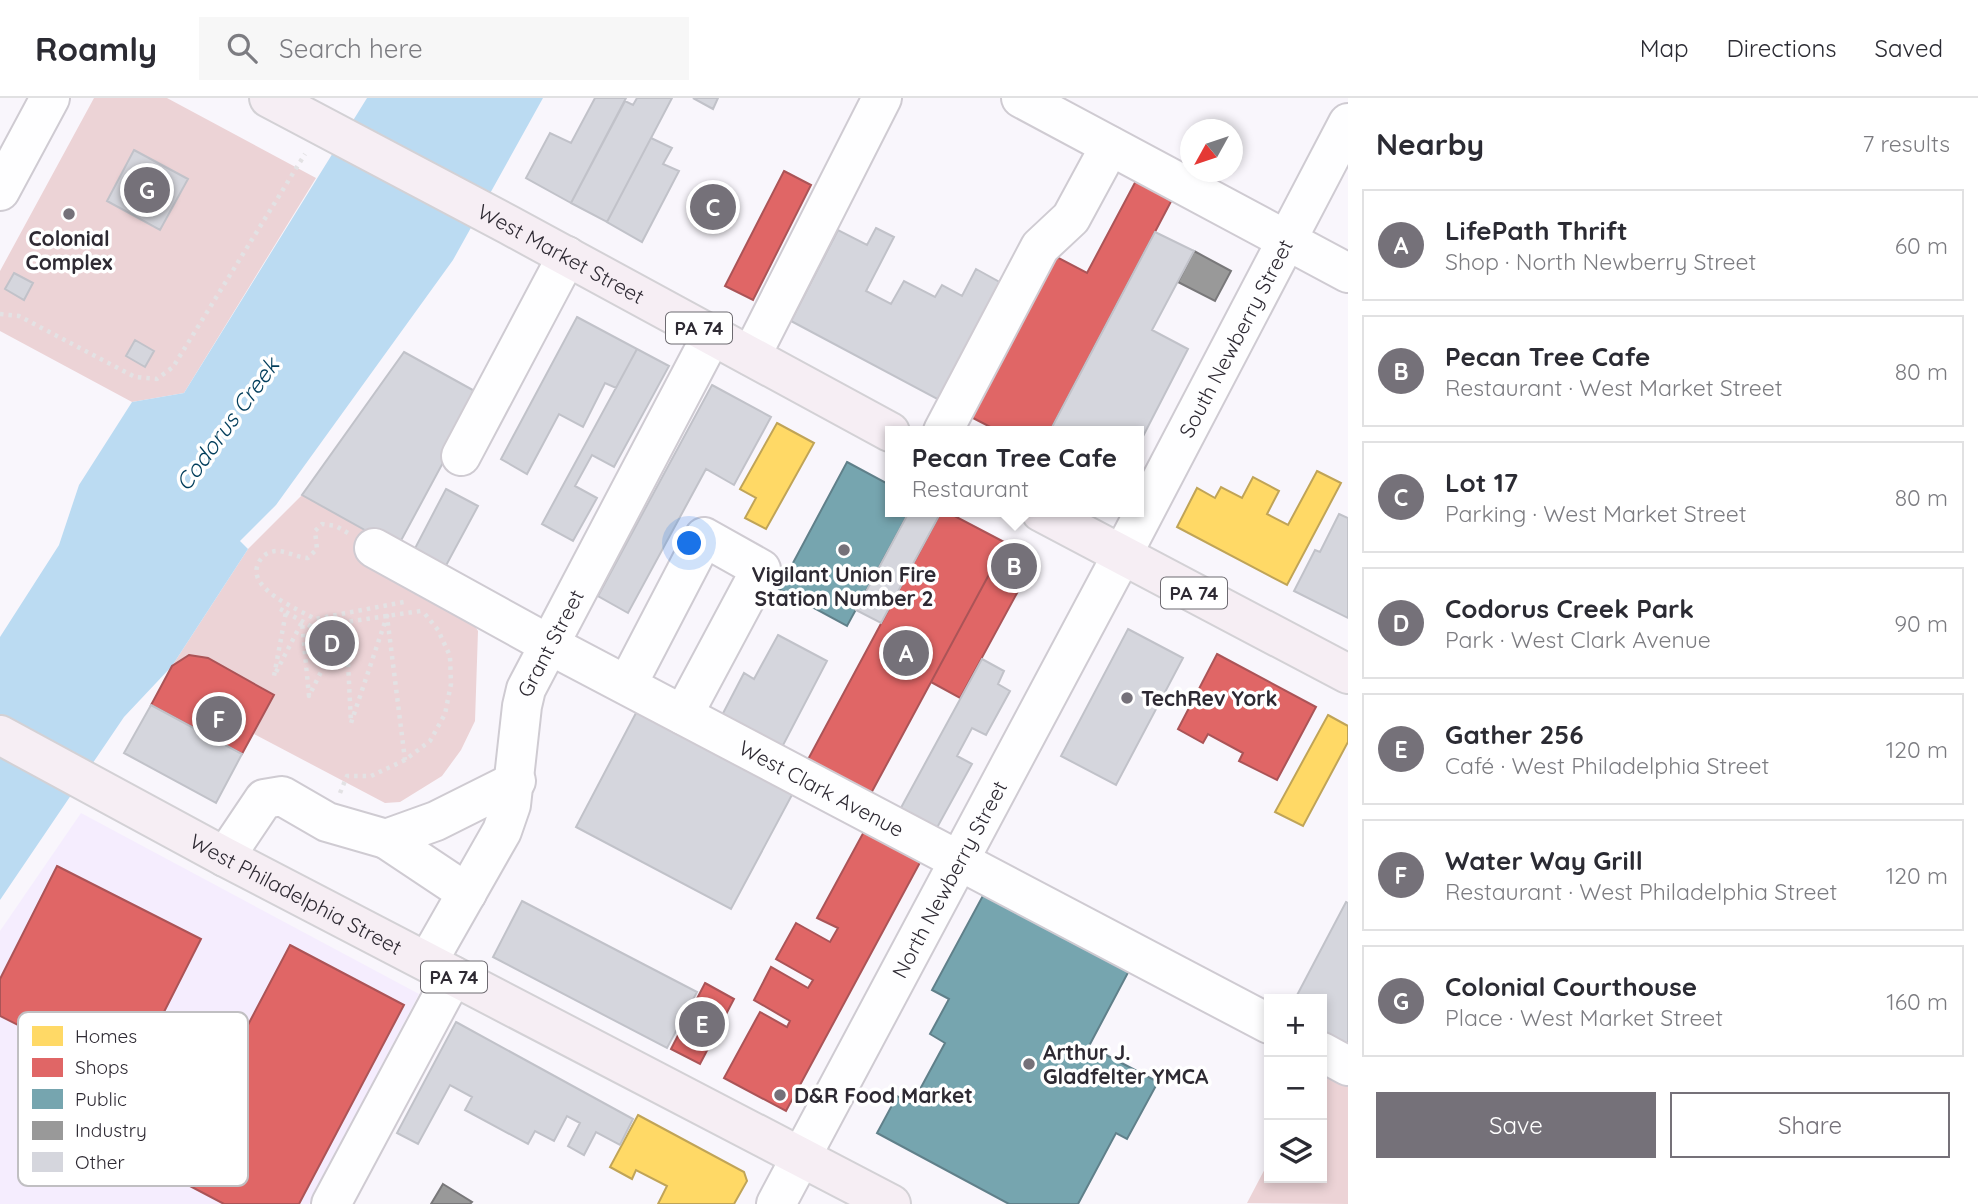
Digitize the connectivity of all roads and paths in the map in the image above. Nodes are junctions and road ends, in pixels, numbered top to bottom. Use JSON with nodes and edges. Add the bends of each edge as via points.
{"nodes":[{"id":1,"x":50,"y":98,"type":"edge"},
{"id":2,"x":269,"y":98,"type":"edge"},
{"id":3,"x":881,"y":98,"type":"edge"},
{"id":4,"x":1021,"y":98,"type":"edge"},
{"id":5,"x":1348,"y":123,"type":"edge"},
{"id":6,"x":332,"y":130,"type":"junction"},
{"id":7,"x":1110,"y":146,"type":"junction"},
{"id":8,"x":0,"y":191,"type":"edge"},
{"id":9,"x":1285,"y":240,"type":"junction"},
{"id":10,"x":567,"y":257,"type":"junction"},
{"id":11,"x":1348,"y":273,"type":"edge"},
{"id":12,"x":0,"y":314,"type":"edge"},
{"id":13,"x":712,"y":335,"type":"junction"},
{"id":14,"x":751,"y":356,"type":"junction"},
{"id":15,"x":946,"y":426,"type":"edge"},
{"id":16,"x":885,"y":429,"type":"edge"},
{"id":17,"x":461,"y":456,"type":"dead end"},
{"id":18,"x":1144,"y":512,"type":"edge"},
{"id":19,"x":1050,"y":517,"type":"edge"},
{"id":20,"x":1142,"y":517,"type":"edge"},
{"id":21,"x":374,"y":548,"type":"joint"},
{"id":22,"x":1122,"y":555,"type":"junction"},
{"id":23,"x":425,"y":596,"type":"junction"},
{"id":24,"x":280,"y":609,"type":"dead end"},
{"id":25,"x":286,"y":612,"type":"junction"},
{"id":26,"x":387,"y":616,"type":"junction"},
{"id":27,"x":302,"y":622,"type":"junction"},
{"id":28,"x":346,"y":622,"type":"junction"},
{"id":29,"x":548,"y":644,"type":"junction"},
{"id":30,"x":1348,"y":674,"type":"edge"},
{"id":31,"x":627,"y":685,"type":"junction"},
{"id":32,"x":683,"y":715,"type":"junction"},
{"id":33,"x":0,"y":735,"type":"edge"},
{"id":34,"x":405,"y":760,"type":"junction"},
{"id":35,"x":516,"y":781,"type":"junction"},
{"id":36,"x":327,"y":822,"type":"junction"},
{"id":37,"x":386,"y":839,"type":"junction"},
{"id":38,"x":225,"y":857,"type":"junction"},
{"id":39,"x":960,"y":860,"type":"junction"},
{"id":40,"x":467,"y":893,"type":"junction"},
{"id":41,"x":441,"y":969,"type":"junction"},
{"id":42,"x":1264,"y":1021,"type":"edge"},
{"id":43,"x":1327,"y":1055,"type":"edge"},
{"id":44,"x":1348,"y":1066,"type":"edge"},
{"id":45,"x":802,"y":1156,"type":"junction"},
{"id":46,"x":331,"y":1204,"type":"edge"},
{"id":47,"x":776,"y":1204,"type":"edge"},
{"id":48,"x":891,"y":1204,"type":"edge"}],
"edges":[{"from":1,"to":8,"type":"street"},
{"from":2,"to":6,"type":"main road","name":"West Market Street","number":"PA 74"},
{"from":3,"to":14,"type":"street"},
{"from":4,"to":7,"type":"street"},
{"from":5,"to":9,"type":"street","name":"South Newberry Street"},
{"from":6,"to":10,"type":"main road","name":"West Market Street","number":"PA 74"},
{"from":6,"to":12,"type":"path","via":[[173,367],[157,379],[135,377],[19,316]]},
{"from":7,"to":9,"type":"street"},
{"from":7,"to":15,"type":"street","via":[[1072,218],[1040,247]]},
{"from":9,"to":11,"type":"street"},
{"from":9,"to":18,"type":"street","name":"South Newberry Street"},
{"from":10,"to":13,"type":"main road","name":"West Market Street","number":"PA 74"},
{"from":10,"to":17,"type":"street"},
{"from":13,"to":14,"type":"main road","name":"West Market Street","number":"PA 74"},
{"from":13,"to":29,"type":"street","name":"Grant Street"},
{"from":14,"to":16,"type":"main road","name":"West Market Street","number":"PA 74"},
{"from":19,"to":22,"type":"main road","number":"PA 74"},
{"from":20,"to":22,"type":"street","name":"South Newberry Street"},
{"from":21,"to":23,"type":"street","name":"West Clark Avenue"},
{"from":21,"to":23,"type":"path","via":[[336,526],[322,524],[315,531],[317,549],[308,558],[271,551],[256,568],[258,580],[266,590],[315,619]]},
{"from":22,"to":30,"type":"main road","number":"PA 74"},
{"from":22,"to":39,"type":"street","name":"North Newberry Street"},
{"from":23,"to":26,"type":"path"},
{"from":23,"to":29,"type":"street","name":"West Clark Avenue"},
{"from":23,"to":34,"type":"path","via":[[450,656],[451,684],[445,714],[430,741]]},
{"from":24,"to":25,"type":"path"},
{"from":25,"to":27,"type":"path"},
{"from":25,"to":27,"type":"path","via":[[274,676]]},
{"from":26,"to":28,"type":"path"},
{"from":26,"to":28,"type":"path","via":[[351,723]]},
{"from":26,"to":34,"type":"path"},
{"from":27,"to":28,"type":"path","via":[[312,627]]},
{"from":27,"to":28,"type":"path","via":[[309,696]]},
{"from":29,"to":31,"type":"street","name":"West Clark Avenue"},
{"from":29,"to":35,"type":"street","name":"Grant Street","via":[[522,706]]},
{"from":31,"to":32,"type":"street","name":"West Clark Avenue"},
{"from":31,"to":32,"type":"street","via":[[704,537],[761,569]]},
{"from":32,"to":39,"type":"street","name":"West Clark Avenue"},
{"from":33,"to":38,"type":"main road","name":"West Philadelphia Street","number":"PA 74"},
{"from":34,"to":36,"type":"path","via":[[371,776],[347,776]]},
{"from":35,"to":37,"type":"street","via":[[436,821]]},
{"from":35,"to":40,"type":"street","name":"Grant Street","via":[[502,831]]},
{"from":36,"to":37,"type":"street"},
{"from":36,"to":38,"type":"street","via":[[282,796],[264,799]]},
{"from":37,"to":40,"type":"street"},
{"from":38,"to":41,"type":"main road","name":"West Philadelphia Street","number":"PA 74"},
{"from":39,"to":42,"type":"street","name":"West Clark Avenue"},
{"from":39,"to":45,"type":"street","name":"North Newberry Street"},
{"from":40,"to":41,"type":"street","name":"Grant Street"},
{"from":41,"to":45,"type":"main road","name":"West Philadelphia Street","number":"PA 74"},
{"from":41,"to":46,"type":"street","name":"Grant Street"},
{"from":43,"to":44,"type":"street"},
{"from":45,"to":47,"type":"street","name":"North Newberry Street"},
{"from":45,"to":48,"type":"main road","name":"West Philadelphia Street","number":"PA 74"}]}
